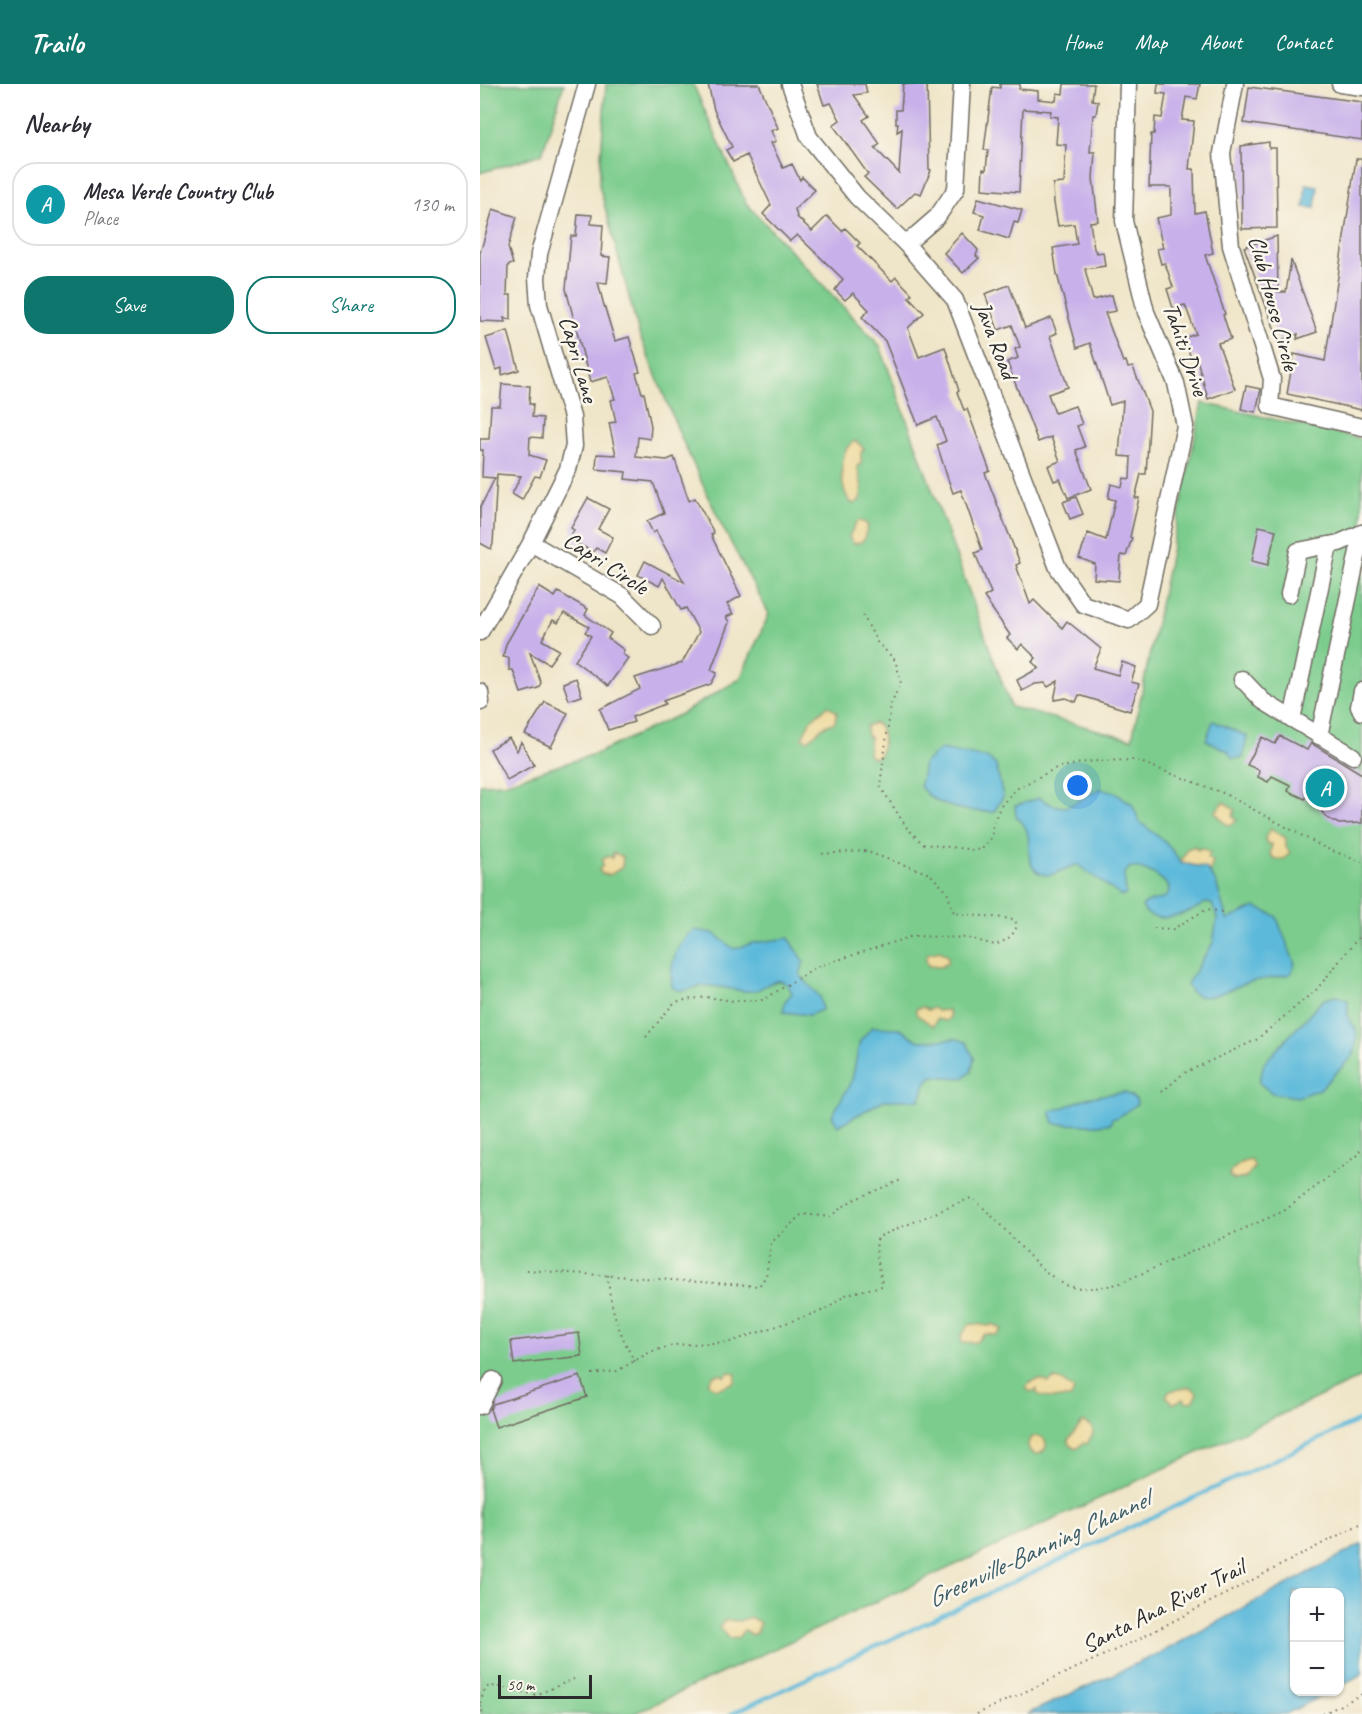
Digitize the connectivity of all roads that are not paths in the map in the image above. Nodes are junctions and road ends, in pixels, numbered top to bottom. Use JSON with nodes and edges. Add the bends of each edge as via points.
{"nodes":[{"id":1,"x":587,"y":84,"type":"edge"},
{"id":2,"x":790,"y":84,"type":"edge"},
{"id":3,"x":962,"y":84,"type":"edge"},
{"id":4,"x":1128,"y":84,"type":"edge"},
{"id":5,"x":1235,"y":84,"type":"edge"},
{"id":6,"x":1340,"y":84,"type":"edge"},
{"id":7,"x":1362,"y":87,"type":"edge"},
{"id":8,"x":906,"y":244,"type":"junction"},
{"id":9,"x":1362,"y":428,"type":"edge"},
{"id":10,"x":1362,"y":533,"type":"edge"},
{"id":11,"x":531,"y":543,"type":"junction"},
{"id":12,"x":1329,"y":545,"type":"junction"},
{"id":13,"x":1289,"y":594,"type":"dead end"},
{"id":14,"x":1129,"y":620,"type":"joint"},
{"id":15,"x":652,"y":626,"type":"dead end"},
{"id":16,"x":480,"y":632,"type":"edge"},
{"id":17,"x":1242,"y":679,"type":"dead end"},
{"id":18,"x":1292,"y":719,"type":"junction"},
{"id":19,"x":1319,"y":736,"type":"junction"},
{"id":20,"x":1353,"y":756,"type":"dead end"},
{"id":21,"x":493,"y":1380,"type":"dead end"},
{"id":22,"x":480,"y":1406,"type":"edge"}],
"edges":[{"from":1,"to":11,"type":"street","name":"Capri Lane","via":[[539,254],[537,278],[539,305],[572,417],[574,446],[568,469]]},
{"from":2,"to":8,"type":"street","name":"Java Road","via":[[809,137],[857,197]]},
{"from":3,"to":8,"type":"street","via":[[956,189],[937,217]]},
{"from":4,"to":14,"type":"street","name":"Tahiti Drive","via":[[1124,221],[1146,312],[1176,383],[1185,426],[1147,604]]},
{"from":5,"to":9,"type":"street","name":"Club House Circle","via":[[1222,153],[1231,246],[1272,379],[1270,406]]},
{"from":6,"to":7,"type":"street"},
{"from":8,"to":14,"type":"street","name":"Java Road","via":[[955,300],[1058,568],[1083,604]]},
{"from":10,"to":12,"type":"street"},
{"from":10,"to":19,"type":"street"},
{"from":11,"to":15,"type":"street","name":"Capri Circle","via":[[622,596]]},
{"from":11,"to":16,"type":"street","name":"Capri Lane"},
{"from":12,"to":13,"type":"street","via":[[1298,551]]},
{"from":12,"to":18,"type":"street"},
{"from":17,"to":18,"type":"street","via":[[1263,701]]},
{"from":18,"to":19,"type":"street"},
{"from":19,"to":20,"type":"street"},
{"from":21,"to":22,"type":"street"}]}
